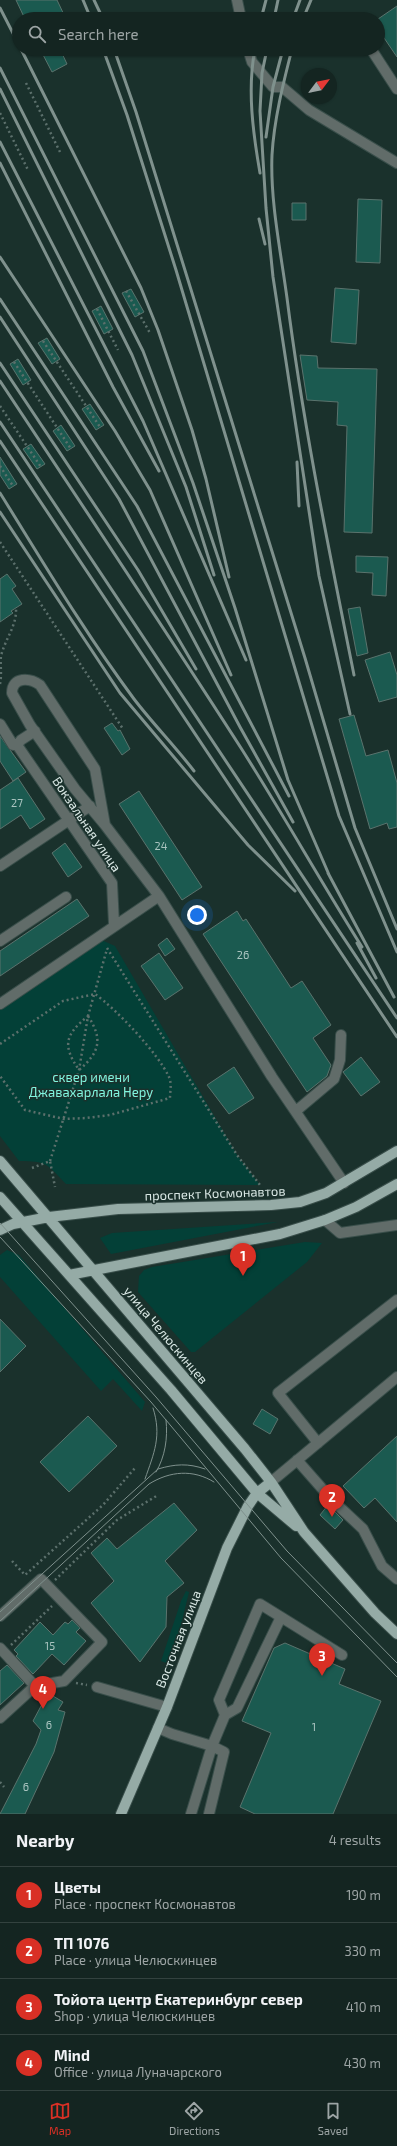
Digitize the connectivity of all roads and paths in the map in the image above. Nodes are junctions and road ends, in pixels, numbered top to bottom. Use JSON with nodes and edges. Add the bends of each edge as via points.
{"nodes":[{"id":1,"x":237,"y":0,"type":"edge"},
{"id":2,"x":240,"y":12,"type":"edge"},
{"id":3,"x":250,"y":56,"type":"edge"},
{"id":4,"x":376,"y":56,"type":"edge"},
{"id":5,"x":26,"y":83,"type":"dead end"},
{"id":6,"x":397,"y":89,"type":"edge"},
{"id":7,"x":0,"y":113,"type":"edge"},
{"id":8,"x":60,"y":152,"type":"dead end"},
{"id":9,"x":397,"y":163,"type":"edge"},
{"id":10,"x":28,"y":170,"type":"dead end"},
{"id":11,"x":126,"y":291,"type":"dead end"},
{"id":12,"x":97,"y":308,"type":"dead end"},
{"id":13,"x":150,"y":333,"type":"dead end"},
{"id":14,"x":43,"y":341,"type":"dead end"},
{"id":15,"x":118,"y":350,"type":"dead end"},
{"id":16,"x":14,"y":362,"type":"dead end"},
{"id":17,"x":0,"y":406,"type":"edge"},
{"id":18,"x":100,"y":427,"type":"dead end"},
{"id":19,"x":71,"y":449,"type":"dead end"},
{"id":20,"x":0,"y":466,"type":"edge"},
{"id":21,"x":41,"y":467,"type":"dead end"},
{"id":22,"x":13,"y":486,"type":"dead end"},
{"id":23,"x":0,"y":544,"type":"edge"},
{"id":24,"x":16,"y":608,"type":"dead end"},
{"id":25,"x":0,"y":684,"type":"edge"},
{"id":26,"x":0,"y":724,"type":"edge"},
{"id":27,"x":123,"y":729,"type":"dead end"},
{"id":28,"x":35,"y":731,"type":"junction"},
{"id":29,"x":15,"y":745,"type":"junction"},
{"id":30,"x":90,"y":806,"type":"junction"},
{"id":31,"x":70,"y":820,"type":"junction"},
{"id":32,"x":105,"y":825,"type":"junction"},
{"id":33,"x":0,"y":866,"type":"edge"},
{"id":34,"x":159,"y":896,"type":"junction"},
{"id":35,"x":66,"y":897,"type":"dead end"},
{"id":36,"x":114,"y":924,"type":"junction"},
{"id":37,"x":0,"y":941,"type":"edge"},
{"id":38,"x":94,"y":994,"type":"junction"},
{"id":39,"x":0,"y":1004,"type":"edge"},
{"id":40,"x":88,"y":1016,"type":"junction"},
{"id":41,"x":341,"y":1035,"type":"dead end"},
{"id":42,"x":0,"y":1044,"type":"edge"},
{"id":43,"x":79,"y":1070,"type":"junction"},
{"id":44,"x":0,"y":1076,"type":"edge"},
{"id":45,"x":296,"y":1111,"type":"junction"},
{"id":46,"x":64,"y":1119,"type":"junction"},
{"id":47,"x":397,"y":1151,"type":"edge"},
{"id":48,"x":0,"y":1161,"type":"edge"},
{"id":49,"x":50,"y":1161,"type":"junction"},
{"id":50,"x":32,"y":1168,"type":"dead end"},
{"id":51,"x":344,"y":1184,"type":"junction"},
{"id":52,"x":397,"y":1184,"type":"edge"},
{"id":53,"x":260,"y":1185,"type":"dead end"},
{"id":54,"x":55,"y":1188,"type":"dead end"},
{"id":55,"x":0,"y":1197,"type":"edge"},
{"id":56,"x":49,"y":1217,"type":"junction"},
{"id":57,"x":324,"y":1220,"type":"junction"},
{"id":58,"x":22,"y":1223,"type":"junction"},
{"id":59,"x":397,"y":1225,"type":"edge"},
{"id":60,"x":0,"y":1230,"type":"edge"},
{"id":61,"x":95,"y":1270,"type":"junction"},
{"id":62,"x":68,"y":1275,"type":"junction"},
{"id":63,"x":397,"y":1300,"type":"edge"},
{"id":64,"x":397,"y":1377,"type":"edge"},
{"id":65,"x":318,"y":1443,"type":"junction"},
{"id":66,"x":297,"y":1460,"type":"junction"},
{"id":67,"x":135,"y":1468,"type":"dead end"},
{"id":68,"x":271,"y":1482,"type":"junction"},
{"id":69,"x":258,"y":1493,"type":"junction"},
{"id":70,"x":158,"y":1495,"type":"dead end"},
{"id":71,"x":304,"y":1532,"type":"junction"},
{"id":72,"x":12,"y":1561,"type":"dead end"},
{"id":73,"x":397,"y":1579,"type":"edge"},
{"id":74,"x":53,"y":1582,"type":"dead end"},
{"id":75,"x":60,"y":1598,"type":"junction"},
{"id":76,"x":0,"y":1616,"type":"edge"},
{"id":77,"x":281,"y":1617,"type":"junction"},
{"id":78,"x":397,"y":1634,"type":"edge"},
{"id":79,"x":3,"y":1649,"type":"edge"},
{"id":80,"x":342,"y":1655,"type":"dead end"},
{"id":81,"x":64,"y":1681,"type":"junction"},
{"id":82,"x":35,"y":1686,"type":"junction"},
{"id":83,"x":97,"y":1687,"type":"joint"},
{"id":84,"x":166,"y":1707,"type":"junction"},
{"id":85,"x":225,"y":1715,"type":"junction"},
{"id":86,"x":0,"y":1718,"type":"edge"},
{"id":87,"x":158,"y":1728,"type":"junction"},
{"id":88,"x":212,"y":1746,"type":"junction"},
{"id":89,"x":0,"y":1782,"type":"edge"},
{"id":90,"x":4,"y":1788,"type":"dead end"},
{"id":91,"x":121,"y":1814,"type":"edge"},
{"id":92,"x":191,"y":1814,"type":"edge"},
{"id":93,"x":209,"y":1814,"type":"edge"}],
"edges":[{"from":1,"to":2,"type":"street"},
{"from":3,"to":9,"type":"street","via":[[252,62],[273,87],[282,87],[309,110]]},
{"from":4,"to":6,"type":"street"},
{"from":5,"to":8,"type":"path"},
{"from":7,"to":10,"type":"path"},
{"from":11,"to":13,"type":"path"},
{"from":12,"to":15,"type":"path"},
{"from":14,"to":18,"type":"path"},
{"from":16,"to":19,"type":"path"},
{"from":17,"to":21,"type":"path"},
{"from":20,"to":22,"type":"path"},
{"from":23,"to":27,"type":"path"},
{"from":24,"to":25,"type":"path","via":[[16,617],[0,657]]},
{"from":26,"to":29,"type":"street","name":"Вокзальная улица"},
{"from":28,"to":29,"type":"street"},
{"from":28,"to":30,"type":"street","via":[[75,789]]},
{"from":28,"to":32,"type":"street","via":[[12,692],[15,682],[23,679],[32,679],[40,685],[95,769]]},
{"from":29,"to":31,"type":"street","name":"Вокзальная улица"},
{"from":30,"to":31,"type":"street"},
{"from":30,"to":32,"type":"street"},
{"from":31,"to":33,"type":"street"},
{"from":31,"to":36,"type":"street","name":"Вокзальная улица","via":[[112,883]]},
{"from":32,"to":34,"type":"street"},
{"from":34,"to":36,"type":"street"},
{"from":34,"to":45,"type":"street"},
{"from":35,"to":37,"type":"street"},
{"from":36,"to":39,"type":"street"},
{"from":38,"to":40,"type":"path"},
{"from":38,"to":42,"type":"path","via":[[63,1001]]},
{"from":38,"to":46,"type":"path","via":[[122,1018],[162,1066],[171,1083],[170,1098],[110,1116]]},
{"from":38,"to":53,"type":"path","via":[[107,948],[238,1155]]},
{"from":40,"to":43,"type":"path"},
{"from":40,"to":43,"type":"path","via":[[97,1033],[98,1046],[88,1062]]},
{"from":40,"to":43,"type":"path","via":[[72,1031],[68,1039],[69,1052]]},
{"from":41,"to":45,"type":"street","via":[[340,1060],[334,1079]]},
{"from":43,"to":46,"type":"path"},
{"from":44,"to":46,"type":"path","via":[[25,1110]]},
{"from":45,"to":51,"type":"street"},
{"from":46,"to":49,"type":"path"},
{"from":47,"to":51,"type":"main road","name":"проспект Космонавтов"},
{"from":48,"to":56,"type":"main road","name":"улица Челюскинцев"},
{"from":49,"to":50,"type":"path"},
{"from":49,"to":54,"type":"path"},
{"from":51,"to":56,"type":"main road","name":"проспект Космонавтов","via":[[318,1196],[290,1203],[118,1209]]},
{"from":52,"to":57,"type":"main road"},
{"from":55,"to":58,"type":"main road","name":"улица Челюскинцев"},
{"from":56,"to":58,"type":"main road","name":"проспект Космонавтов"},
{"from":56,"to":61,"type":"main road","name":"улица Челюскинцев"},
{"from":57,"to":59,"type":"street","via":[[340,1233]]},
{"from":57,"to":61,"type":"main road","via":[[280,1234]]},
{"from":58,"to":60,"type":"main road","name":"проспект Космонавтов"},
{"from":58,"to":62,"type":"main road","name":"улица Челюскинцев"},
{"from":61,"to":62,"type":"main road"},
{"from":61,"to":68,"type":"main road","name":"улица Челюскинцев"},
{"from":62,"to":69,"type":"main road","name":"улица Челюскинцев","via":[[171,1390]]},
{"from":63,"to":65,"type":"street","via":[[278,1393]]},
{"from":64,"to":65,"type":"street"},
{"from":65,"to":66,"type":"street"},
{"from":66,"to":68,"type":"street"},
{"from":66,"to":73,"type":"street","via":[[333,1501],[363,1529],[382,1566]]},
{"from":67,"to":72,"type":"path","via":[[103,1505],[25,1575]]},
{"from":68,"to":69,"type":"main road","name":"Восточная улица"},
{"from":68,"to":71,"type":"main road","name":"улица Челюскинцев"},
{"from":69,"to":71,"type":"main road","name":"улица Челюскинцев"},
{"from":69,"to":84,"type":"main road","name":"Восточная улица","via":[[227,1548]]},
{"from":70,"to":74,"type":"path","via":[[117,1520]]},
{"from":71,"to":78,"type":"main road","name":"улица Челюскинцев","via":[[375,1613]]},
{"from":75,"to":76,"type":"street","via":[[41,1579]]},
{"from":75,"to":79,"type":"path"},
{"from":75,"to":81,"type":"street","via":[[102,1642]]},
{"from":77,"to":80,"type":"street"},
{"from":77,"to":85,"type":"street","via":[[237,1708]]},
{"from":77,"to":85,"type":"street","via":[[260,1604],[219,1700]]},
{"from":79,"to":82,"type":"street"},
{"from":81,"to":82,"type":"street"},
{"from":81,"to":83,"type":"path"},
{"from":82,"to":86,"type":"street"},
{"from":83,"to":84,"type":"street"},
{"from":84,"to":87,"type":"main road","name":"Восточная улица"},
{"from":85,"to":88,"type":"street"},
{"from":87,"to":88,"type":"street"},
{"from":87,"to":91,"type":"main road","name":"Восточная улица"},
{"from":88,"to":92,"type":"street"},
{"from":88,"to":93,"type":"street","via":[[224,1752]]},
{"from":89,"to":90,"type":"path"}]}
